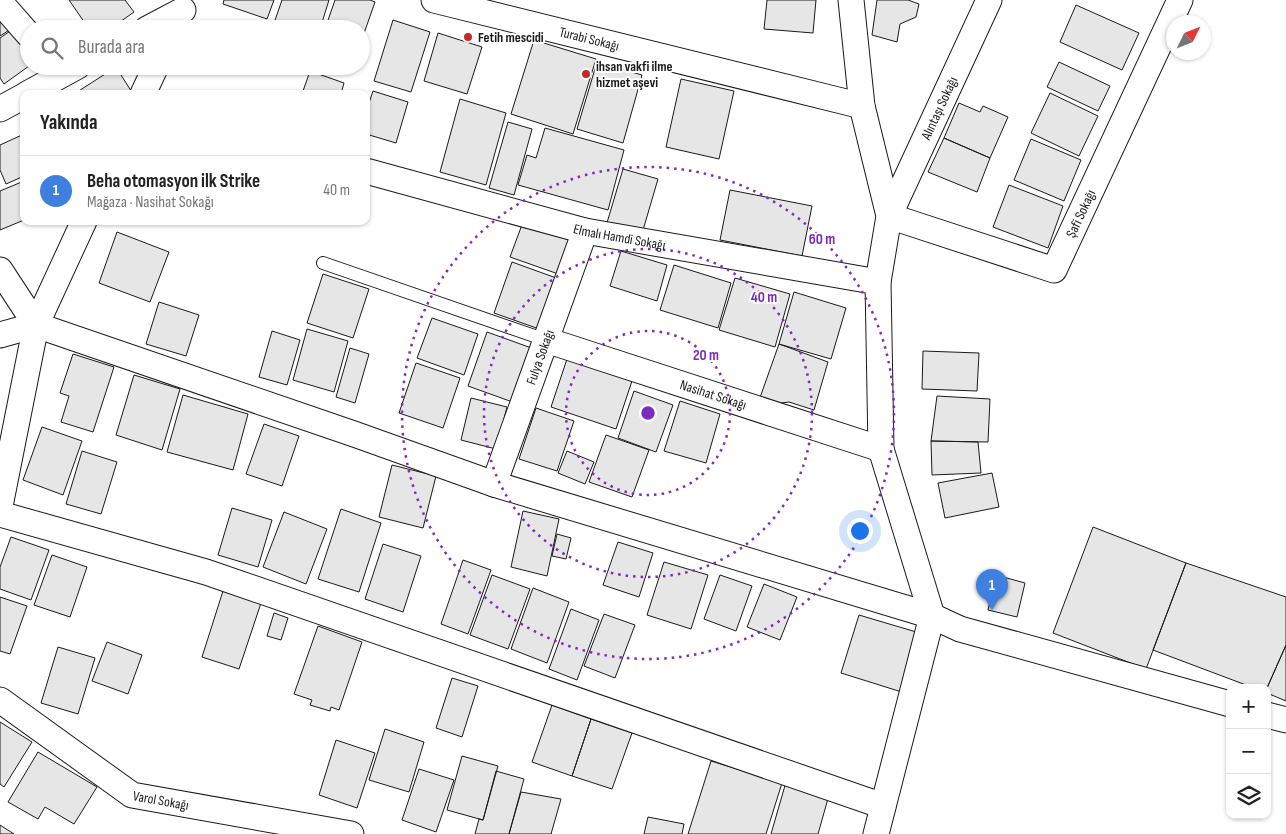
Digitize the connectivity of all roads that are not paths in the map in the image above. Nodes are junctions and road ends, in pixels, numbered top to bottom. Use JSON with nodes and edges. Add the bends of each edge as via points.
{"nodes":[{"id":1,"x":434,"y":0,"type":"edge"},
{"id":2,"x":851,"y":0,"type":"edge"},
{"id":3,"x":989,"y":0,"type":"edge"},
{"id":4,"x":1180,"y":0,"type":"edge"},
{"id":5,"x":0,"y":2,"type":"edge"},
{"id":6,"x":181,"y":13,"type":"edge"},
{"id":7,"x":166,"y":20,"type":"edge"},
{"id":8,"x":20,"y":25,"type":"edge"},
{"id":9,"x":56,"y":75,"type":"edge"},
{"id":10,"x":152,"y":75,"type":"edge"},
{"id":11,"x":33,"y":90,"type":"edge"},
{"id":12,"x":145,"y":90,"type":"edge"},
{"id":13,"x":20,"y":98,"type":"edge"},
{"id":14,"x":862,"y":106,"type":"junction"},
{"id":15,"x":0,"y":109,"type":"edge"},
{"id":16,"x":370,"y":172,"type":"edge"},
{"id":17,"x":888,"y":216,"type":"junction"},
{"id":18,"x":82,"y":225,"type":"edge"},
{"id":19,"x":585,"y":231,"type":"junction"},
{"id":20,"x":323,"y":263,"type":"dead end"},
{"id":21,"x":0,"y":270,"type":"edge"},
{"id":22,"x":878,"y":282,"type":"junction"},
{"id":23,"x":36,"y":325,"type":"junction"},
{"id":24,"x":0,"y":335,"type":"edge"},
{"id":25,"x":546,"y":340,"type":"junction"},
{"id":26,"x":881,"y":450,"type":"junction"},
{"id":27,"x":494,"y":484,"type":"junction"},
{"id":28,"x":0,"y":506,"type":"edge"},
{"id":29,"x":0,"y":514,"type":"edge"},
{"id":30,"x":932,"y":616,"type":"junction"},
{"id":31,"x":0,"y":700,"type":"edge"},
{"id":32,"x":1226,"y":703,"type":"edge"},
{"id":33,"x":1271,"y":715,"type":"edge"},
{"id":34,"x":1286,"y":720,"type":"edge"},
{"id":35,"x":884,"y":806,"type":"junction"},
{"id":36,"x":351,"y":834,"type":"edge"},
{"id":37,"x":876,"y":834,"type":"edge"}],
"edges":[{"from":1,"to":14,"type":"street","name":"Turabi Sokağı"},
{"from":2,"to":14,"type":"street"},
{"from":3,"to":17,"type":"street","name":"Alıntaşı Sokağı"},
{"from":4,"to":17,"type":"street","name":"Şafi Sokağı","via":[[1054,270]]},
{"from":5,"to":8,"type":"street"},
{"from":6,"to":7,"type":"street"},
{"from":9,"to":11,"type":"street"},
{"from":10,"to":12,"type":"street"},
{"from":13,"to":15,"type":"street"},
{"from":14,"to":17,"type":"street"},
{"from":16,"to":19,"type":"street","name":"Elmalı Hamdi Sokağı"},
{"from":17,"to":22,"type":"street"},
{"from":18,"to":23,"type":"street"},
{"from":19,"to":22,"type":"street","name":"Elmalı Hamdi Sokağı"},
{"from":19,"to":25,"type":"street","name":"Fulya Sokağı"},
{"from":20,"to":25,"type":"lane"},
{"from":21,"to":23,"type":"street"},
{"from":22,"to":26,"type":"street"},
{"from":23,"to":24,"type":"street"},
{"from":23,"to":27,"type":"street"},
{"from":23,"to":28,"type":"street"},
{"from":25,"to":26,"type":"street","name":"Nasihat Sokağı"},
{"from":25,"to":27,"type":"street","name":"Fulya Sokağı"},
{"from":26,"to":30,"type":"street"},
{"from":27,"to":30,"type":"street"},
{"from":29,"to":35,"type":"street","via":[[206,572]]},
{"from":30,"to":32,"type":"street","via":[[960,630]]},
{"from":30,"to":35,"type":"street"},
{"from":31,"to":36,"type":"street","name":"Varol Sokağı","via":[[132,795]]},
{"from":33,"to":34,"type":"street"},
{"from":35,"to":37,"type":"street"}]}
